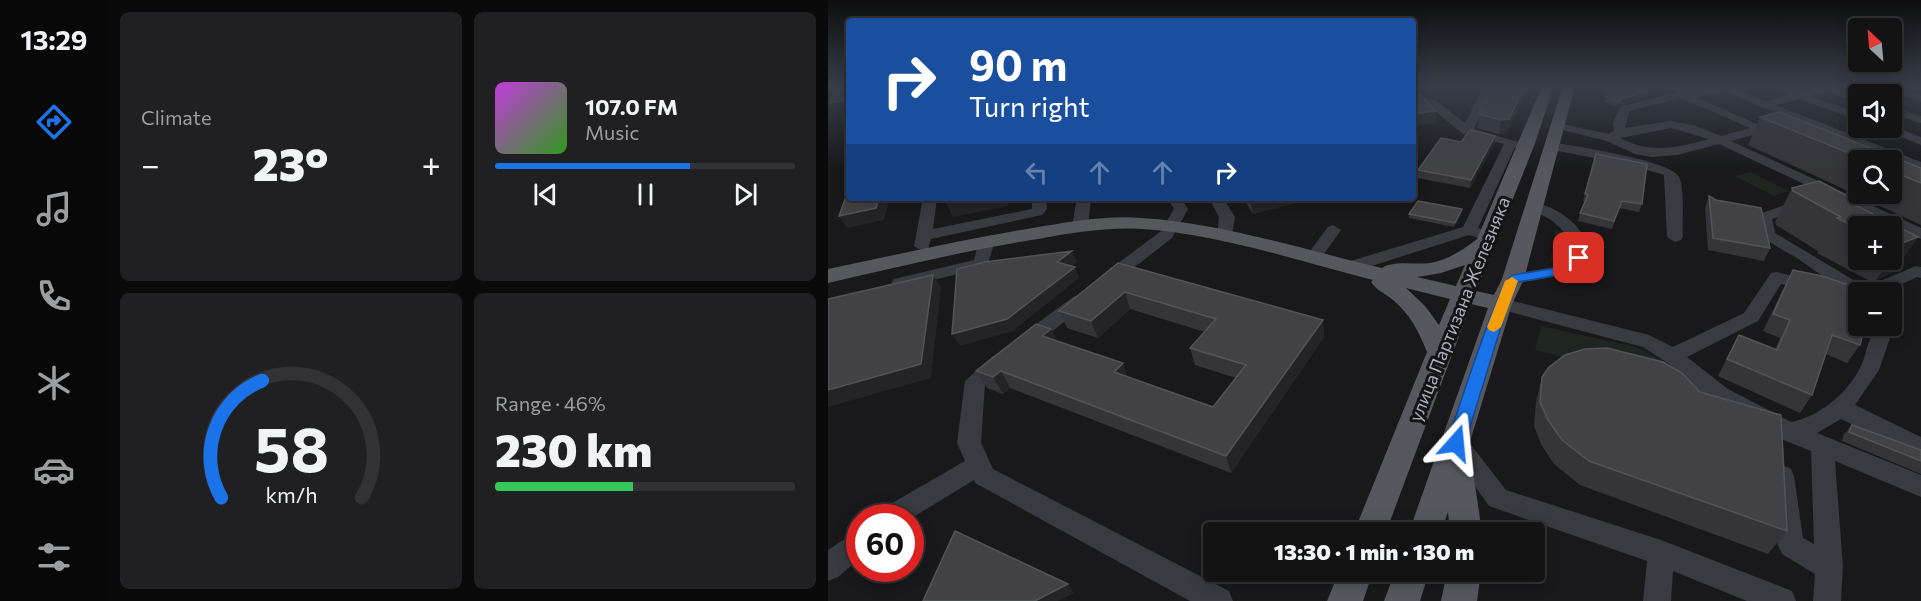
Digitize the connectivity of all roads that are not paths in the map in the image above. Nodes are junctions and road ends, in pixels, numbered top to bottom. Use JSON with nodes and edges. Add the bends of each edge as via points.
{"nodes":[{"id":1,"x":1446,"y":114,"type":"edge"},
{"id":2,"x":1475,"y":114,"type":"edge"},
{"id":3,"x":1533,"y":114,"type":"edge"},
{"id":4,"x":1561,"y":114,"type":"edge"},
{"id":5,"x":1622,"y":114,"type":"edge"},
{"id":6,"x":1733,"y":114,"type":"edge"},
{"id":7,"x":1790,"y":114,"type":"edge"},
{"id":8,"x":1557,"y":127,"type":"junction"},
{"id":9,"x":1761,"y":129,"type":"junction"},
{"id":10,"x":1467,"y":131,"type":"junction"},
{"id":11,"x":1902,"y":134,"type":"edge"},
{"id":12,"x":1616,"y":136,"type":"junction"},
{"id":13,"x":1780,"y":137,"type":"edge"},
{"id":14,"x":1720,"y":140,"type":"junction"},
{"id":15,"x":1921,"y":141,"type":"edge"},
{"id":16,"x":1518,"y":144,"type":"junction"},
{"id":17,"x":1551,"y":146,"type":"junction"},
{"id":18,"x":1921,"y":167,"type":"edge"},
{"id":19,"x":1833,"y":193,"type":"junction"},
{"id":20,"x":930,"y":201,"type":"edge"},
{"id":21,"x":1039,"y":201,"type":"edge"},
{"id":22,"x":1084,"y":201,"type":"edge"},
{"id":23,"x":1176,"y":201,"type":"edge"},
{"id":24,"x":1218,"y":201,"type":"edge"},
{"id":25,"x":1798,"y":205,"type":"junction"},
{"id":26,"x":1482,"y":206,"type":"junction"},
{"id":27,"x":1533,"y":206,"type":"junction"},
{"id":28,"x":1499,"y":210,"type":"junction"},
{"id":29,"x":1746,"y":212,"type":"edge"},
{"id":30,"x":1767,"y":215,"type":"junction"},
{"id":31,"x":1818,"y":215,"type":"edge"},
{"id":32,"x":1080,"y":226,"type":"junction"},
{"id":33,"x":1172,"y":226,"type":"junction"},
{"id":34,"x":1333,"y":230,"type":"dead end"},
{"id":35,"x":1921,"y":234,"type":"edge"},
{"id":36,"x":1481,"y":235,"type":"junction"},
{"id":37,"x":1225,"y":237,"type":"junction"},
{"id":38,"x":1675,"y":237,"type":"dead end"},
{"id":39,"x":987,"y":241,"type":"junction"},
{"id":40,"x":922,"y":246,"type":"junction"},
{"id":41,"x":1313,"y":258,"type":"junction"},
{"id":42,"x":1902,"y":262,"type":"edge"},
{"id":43,"x":1356,"y":269,"type":"junction"},
{"id":44,"x":1919,"y":272,"type":"edge"},
{"id":45,"x":828,"y":276,"type":"edge"},
{"id":46,"x":1513,"y":279,"type":"junction"},
{"id":47,"x":1810,"y":286,"type":"edge"},
{"id":48,"x":882,"y":287,"type":"edge"},
{"id":49,"x":1463,"y":295,"type":"junction"},
{"id":50,"x":1501,"y":304,"type":"junction"},
{"id":51,"x":1880,"y":338,"type":"dead end"},
{"id":52,"x":1439,"y":352,"type":"junction"},
{"id":53,"x":1676,"y":359,"type":"junction"},
{"id":54,"x":1839,"y":408,"type":"junction"},
{"id":55,"x":1789,"y":432,"type":"junction"},
{"id":56,"x":1456,"y":443,"type":"junction"},
{"id":57,"x":1822,"y":447,"type":"junction"},
{"id":58,"x":1921,"y":448,"type":"edge"},
{"id":59,"x":980,"y":464,"type":"junction"},
{"id":60,"x":1921,"y":486,"type":"edge"},
{"id":61,"x":913,"y":504,"type":"edge"},
{"id":62,"x":1374,"y":522,"type":"edge"},
{"id":63,"x":1428,"y":522,"type":"edge"},
{"id":64,"x":1465,"y":522,"type":"edge"},
{"id":65,"x":846,"y":552,"type":"edge"},
{"id":66,"x":1661,"y":553,"type":"junction"},
{"id":67,"x":828,"y":567,"type":"edge"},
{"id":68,"x":1829,"y":567,"type":"junction"},
{"id":69,"x":1352,"y":582,"type":"edge"},
{"id":70,"x":1409,"y":582,"type":"edge"},
{"id":71,"x":1462,"y":582,"type":"edge"},
{"id":72,"x":1219,"y":601,"type":"edge"},
{"id":73,"x":1345,"y":601,"type":"edge"},
{"id":74,"x":1402,"y":601,"type":"edge"},
{"id":75,"x":1459,"y":601,"type":"edge"},
{"id":76,"x":1657,"y":601,"type":"edge"},
{"id":77,"x":1782,"y":601,"type":"edge"},
{"id":78,"x":1827,"y":601,"type":"edge"}],
"edges":[{"from":1,"to":10,"type":"lane"},
{"from":2,"to":10,"type":"lane"},
{"from":3,"to":16,"type":"main road","name":"улица Партизана Железняка"},
{"from":4,"to":8,"type":"main road","name":"улица Партизана Железняка"},
{"from":5,"to":12,"type":"lane"},
{"from":6,"to":9,"type":"lane"},
{"from":7,"to":18,"type":"lane"},
{"from":8,"to":12,"type":"lane"},
{"from":8,"to":17,"type":"main road","name":"улица Партизана Железняка"},
{"from":9,"to":13,"type":"lane"},
{"from":9,"to":14,"type":"lane"},
{"from":10,"to":16,"type":"lane"},
{"from":11,"to":15,"type":"lane"},
{"from":12,"to":14,"type":"lane","via":[[1669,122],[1688,125]]},
{"from":12,"to":14,"type":"lane","via":[[1639,152],[1666,155]]},
{"from":14,"to":19,"type":"lane"},
{"from":16,"to":26,"type":"lane"},
{"from":16,"to":28,"type":"main road","name":"улица Партизана Железняка"},
{"from":17,"to":27,"type":"main road","name":"улица Партизана Железняка"},
{"from":17,"to":38,"type":"lane","via":[[1670,172]]},
{"from":19,"to":25,"type":"lane"},
{"from":19,"to":35,"type":"lane"},
{"from":20,"to":40,"type":"lane"},
{"from":21,"to":40,"type":"lane","via":[[1040,209],[1031,214]]},
{"from":22,"to":32,"type":"lane"},
{"from":23,"to":33,"type":"lane","via":[[1181,209]]},
{"from":24,"to":37,"type":"lane","via":[[1227,218]]},
{"from":25,"to":30,"type":"lane"},
{"from":25,"to":31,"type":"lane"},
{"from":26,"to":28,"type":"lane"},
{"from":26,"to":36,"type":"lane"},
{"from":27,"to":46,"type":"main road","name":"улица Партизана Железняка"},
{"from":27,"to":46,"type":"lane","via":[[1576,230],[1580,252],[1565,270]]},
{"from":28,"to":36,"type":"main road","name":"улица Партизана Железняка"},
{"from":29,"to":30,"type":"lane"},
{"from":30,"to":44,"type":"lane","via":[[1764,216],[1768,235],[1853,288],[1875,290]]},
{"from":32,"to":33,"type":"main road"},
{"from":32,"to":39,"type":"main road"},
{"from":33,"to":37,"type":"main road"},
{"from":33,"to":59,"type":"lane","via":[[1166,235],[975,381],[969,443]]},
{"from":34,"to":41,"type":"lane"},
{"from":36,"to":43,"type":"lane"},
{"from":36,"to":43,"type":"main road","via":[[1470,256],[1453,265],[1415,271]]},
{"from":36,"to":49,"type":"main road","name":"улица Партизана Железняка"},
{"from":37,"to":41,"type":"main road"},
{"from":39,"to":40,"type":"main road"},
{"from":39,"to":48,"type":"lane","via":[[981,263]]},
{"from":40,"to":45,"type":"main road"},
{"from":41,"to":43,"type":"main road"},
{"from":42,"to":44,"type":"lane"},
{"from":43,"to":49,"type":"main road"},
{"from":43,"to":52,"type":"main road","via":[[1396,290],[1416,308],[1432,331]]},
{"from":46,"to":50,"type":"main road","name":"улица Партизана Железняка"},
{"from":47,"to":53,"type":"lane","via":[[1777,277],[1750,317],[1681,350]]},
{"from":49,"to":50,"type":"main road"},
{"from":49,"to":52,"type":"main road","name":"улица Партизана Железняка"},
{"from":50,"to":53,"type":"lane","via":[[1649,342]]},
{"from":50,"to":56,"type":"main road","name":"улица Партизана Железняка"},
{"from":51,"to":54,"type":"lane","via":[[1869,369]]},
{"from":52,"to":62,"type":"main road","name":"улица Партизана Железняка"},
{"from":53,"to":55,"type":"lane","via":[[1720,395]]},
{"from":54,"to":55,"type":"lane","via":[[1807,430]]},
{"from":54,"to":58,"type":"lane"},
{"from":55,"to":57,"type":"lane"},
{"from":55,"to":68,"type":"lane","via":[[1777,434],[1791,545]]},
{"from":56,"to":63,"type":"main road","name":"улица Партизана Железняка"},
{"from":56,"to":64,"type":"main road"},
{"from":56,"to":66,"type":"lane","via":[[1498,498]]},
{"from":57,"to":60,"type":"lane"},
{"from":57,"to":68,"type":"lane"},
{"from":59,"to":61,"type":"lane"},
{"from":59,"to":72,"type":"lane","via":[[984,476]]},
{"from":65,"to":67,"type":"lane"},
{"from":66,"to":76,"type":"lane"},
{"from":66,"to":77,"type":"lane"},
{"from":68,"to":78,"type":"lane"},
{"from":69,"to":73,"type":"main road"},
{"from":70,"to":74,"type":"main road"},
{"from":71,"to":75,"type":"main road"}]}
